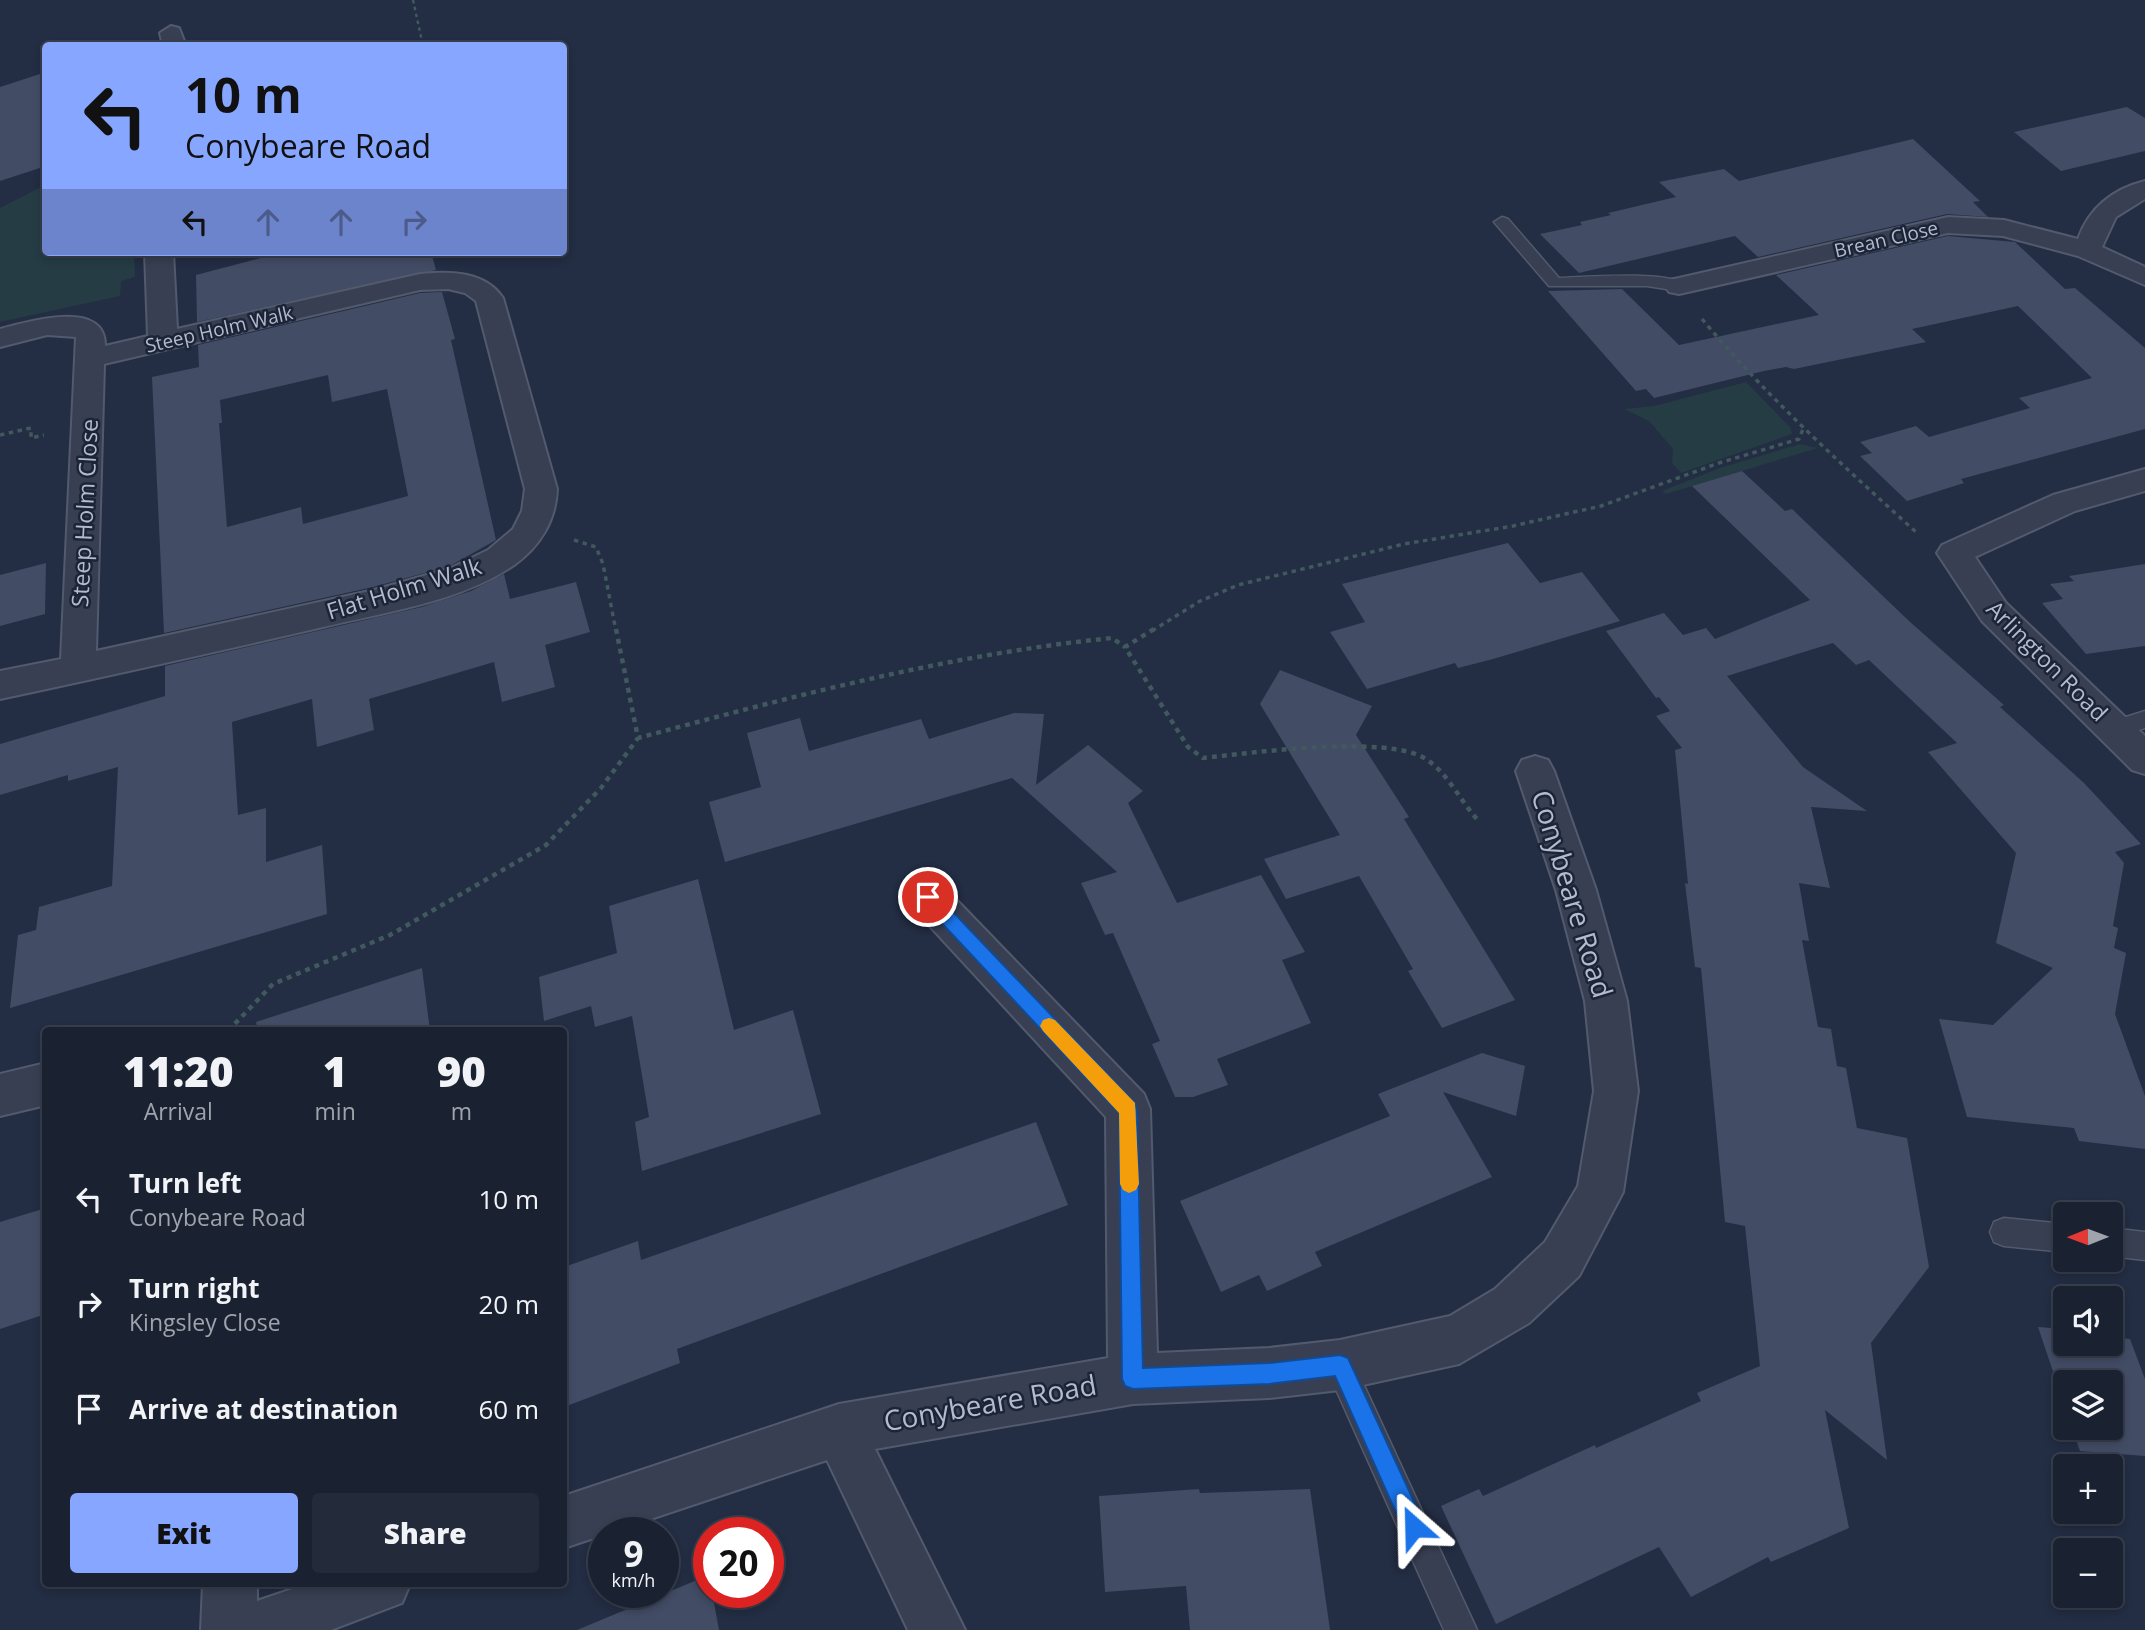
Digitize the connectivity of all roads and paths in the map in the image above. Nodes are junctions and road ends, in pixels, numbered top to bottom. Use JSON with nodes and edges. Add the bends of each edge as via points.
{"nodes":[{"id":1,"x":413,"y":0,"type":"edge"},
{"id":2,"x":422,"y":42,"type":"edge"},
{"id":3,"x":2145,"y":189,"type":"edge"},
{"id":4,"x":1502,"y":222,"type":"dead end"},
{"id":5,"x":2088,"y":250,"type":"junction"},
{"id":6,"x":159,"y":256,"type":"edge"},
{"id":7,"x":2145,"y":277,"type":"edge"},
{"id":8,"x":1679,"y":286,"type":"junction"},
{"id":9,"x":0,"y":338,"type":"edge"},
{"id":10,"x":163,"y":342,"type":"junction"},
{"id":11,"x":92,"y":358,"type":"junction"},
{"id":12,"x":1803,"y":429,"type":"junction"},
{"id":13,"x":2145,"y":480,"type":"edge"},
{"id":14,"x":528,"y":534,"type":"junction"},
{"id":15,"x":1954,"y":553,"type":"junction"},
{"id":16,"x":1125,"y":647,"type":"junction"},
{"id":17,"x":78,"y":667,"type":"junction"},
{"id":18,"x":0,"y":685,"type":"edge"},
{"id":19,"x":2130,"y":724,"type":"edge"},
{"id":20,"x":638,"y":738,"type":"junction"},
{"id":21,"x":2145,"y":759,"type":"edge"},
{"id":22,"x":1535,"y":771,"type":"dead end"},
{"id":23,"x":1478,"y":820,"type":"dead end"},
{"id":24,"x":928,"y":897,"type":"dead end"},
{"id":25,"x":232,"y":1027,"type":"edge"},
{"id":26,"x":42,"y":1085,"type":"edge"},
{"id":27,"x":0,"y":1096,"type":"edge"},
{"id":28,"x":2004,"y":1232,"type":"dead end"},
{"id":29,"x":2053,"y":1237,"type":"edge"},
{"id":30,"x":2123,"y":1243,"type":"edge"},
{"id":31,"x":2145,"y":1246,"type":"edge"},
{"id":32,"x":1340,"y":1366,"type":"junction"},
{"id":33,"x":1133,"y":1379,"type":"junction"},
{"id":34,"x":839,"y":1430,"type":"junction"},
{"id":35,"x":567,"y":1521,"type":"edge"},
{"id":36,"x":230,"y":1587,"type":"edge"},
{"id":37,"x":375,"y":1587,"type":"edge"},
{"id":38,"x":229,"y":1630,"type":"edge"},
{"id":39,"x":254,"y":1630,"type":"edge"},
{"id":40,"x":937,"y":1630,"type":"edge"},
{"id":41,"x":1461,"y":1630,"type":"edge"}],
"edges":[{"from":1,"to":2,"type":"path"},
{"from":3,"to":5,"type":"street","via":[[2114,202],[2094,228]]},
{"from":4,"to":8,"type":"lane","via":[[1555,284],[1647,281]]},
{"from":5,"to":7,"type":"street","name":"Brean Close"},
{"from":5,"to":8,"type":"street","name":"Brean Close","via":[[2004,228],[1948,225]]},
{"from":6,"to":10,"type":"street"},
{"from":8,"to":12,"type":"path","via":[[1736,360]]},
{"from":9,"to":11,"type":"street","via":[[47,327],[84,327],[91,333]]},
{"from":10,"to":11,"type":"street","name":"Steep Holm Walk"},
{"from":10,"to":14,"type":"street","name":"Steep Holm Walk","via":[[420,282],[463,283],[483,291],[489,298],[541,489],[537,519]]},
{"from":11,"to":17,"type":"street","name":"Steep Holm Close"},
{"from":12,"to":15,"type":"path","via":[[1929,543]]},
{"from":12,"to":16,"type":"path","via":[[1799,439],[1601,506],[1404,544],[1238,585],[1200,601]]},
{"from":13,"to":15,"type":"street","via":[[2064,503]]},
{"from":14,"to":17,"type":"street","name":"Flat Holm Walk","via":[[480,569],[374,602],[162,653]]},
{"from":14,"to":20,"type":"path","via":[[596,547]]},
{"from":15,"to":19,"type":"street","name":"Arlington Road","via":[[1994,612]]},
{"from":16,"to":20,"type":"path","via":[[1112,638],[1029,646],[817,690]]},
{"from":16,"to":23,"type":"path","via":[[1188,747],[1203,758],[1377,749],[1422,757],[1442,774]]},
{"from":17,"to":18,"type":"street","name":"Flat Holm Walk"},
{"from":19,"to":21,"type":"street","name":"Arlington Road"},
{"from":20,"to":25,"type":"path","via":[[601,788],[545,845],[390,935],[273,984]]},
{"from":22,"to":32,"type":"street","name":"Conybeare Road","via":[[1576,890],[1606,1001],[1616,1091],[1600,1192],[1562,1259],[1512,1307],[1459,1339]]},
{"from":24,"to":33,"type":"street","via":[[1128,1110]]},
{"from":26,"to":27,"type":"street"},
{"from":28,"to":29,"type":"lane"},
{"from":30,"to":31,"type":"lane"},
{"from":32,"to":33,"type":"street","name":"Conybeare Road"},
{"from":32,"to":41,"type":"lane"},
{"from":33,"to":34,"type":"street","name":"Conybeare Road"},
{"from":34,"to":35,"type":"street","name":"Conybeare Road"},
{"from":34,"to":40,"type":"street"},
{"from":36,"to":38,"type":"street"},
{"from":37,"to":39,"type":"street"}]}
